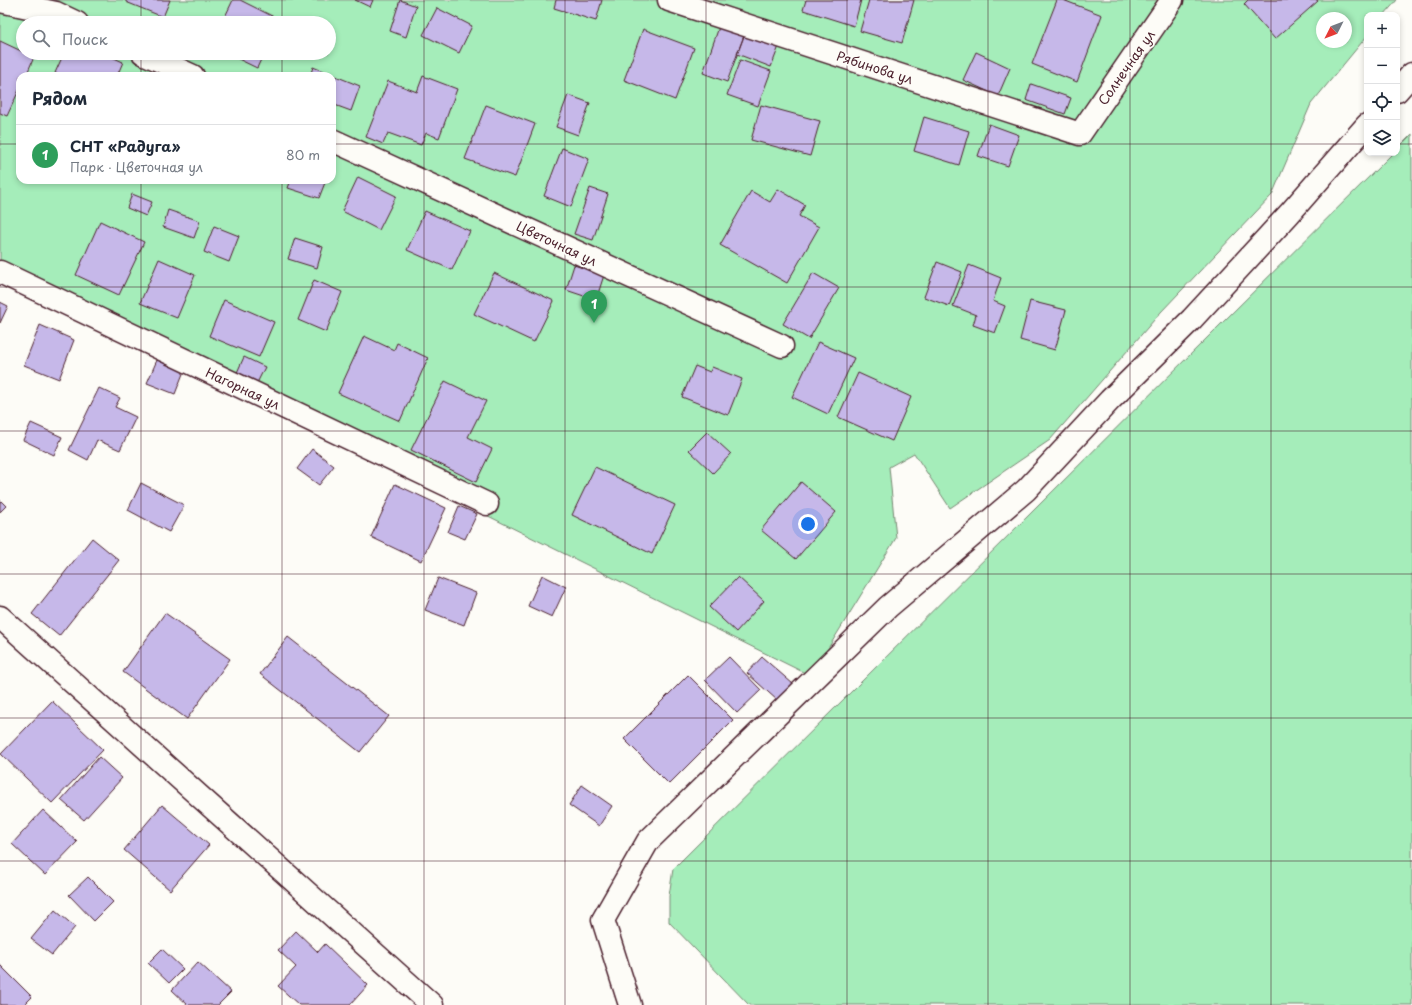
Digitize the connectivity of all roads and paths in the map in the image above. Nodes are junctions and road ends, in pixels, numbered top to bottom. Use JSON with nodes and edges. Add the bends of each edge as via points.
{"nodes":[{"id":1,"x":669,"y":0,"type":"edge"},
{"id":2,"x":1172,"y":0,"type":"edge"},
{"id":3,"x":0,"y":1,"type":"edge"},
{"id":4,"x":62,"y":16,"type":"edge"},
{"id":5,"x":158,"y":60,"type":"edge"},
{"id":6,"x":184,"y":72,"type":"edge"},
{"id":7,"x":1412,"y":74,"type":"edge"},
{"id":8,"x":1400,"y":88,"type":"edge"},
{"id":9,"x":1364,"y":128,"type":"edge"},
{"id":10,"x":1080,"y":134,"type":"joint"},
{"id":11,"x":336,"y":142,"type":"edge"},
{"id":12,"x":0,"y":272,"type":"edge"},
{"id":13,"x":782,"y":346,"type":"dead end"},
{"id":14,"x":487,"y":504,"type":"dead end"},
{"id":15,"x":0,"y":617,"type":"edge"},
{"id":16,"x":432,"y":1005,"type":"edge"},
{"id":17,"x":630,"y":1005,"type":"edge"}],
"edges":[{"from":1,"to":10,"type":"street","name":"Рябинова ул"},
{"from":2,"to":10,"type":"street","name":"Солнечная ул"},
{"from":3,"to":4,"type":"street"},
{"from":5,"to":6,"type":"street"},
{"from":7,"to":8,"type":"street"},
{"from":9,"to":17,"type":"street","via":[[1192,319],[1110,400],[1026,490],[888,607],[648,841],[603,920]]},
{"from":11,"to":13,"type":"street","name":"Цветочная ул"},
{"from":12,"to":14,"type":"street","name":"Нагорная ул"},
{"from":15,"to":16,"type":"street"}]}
